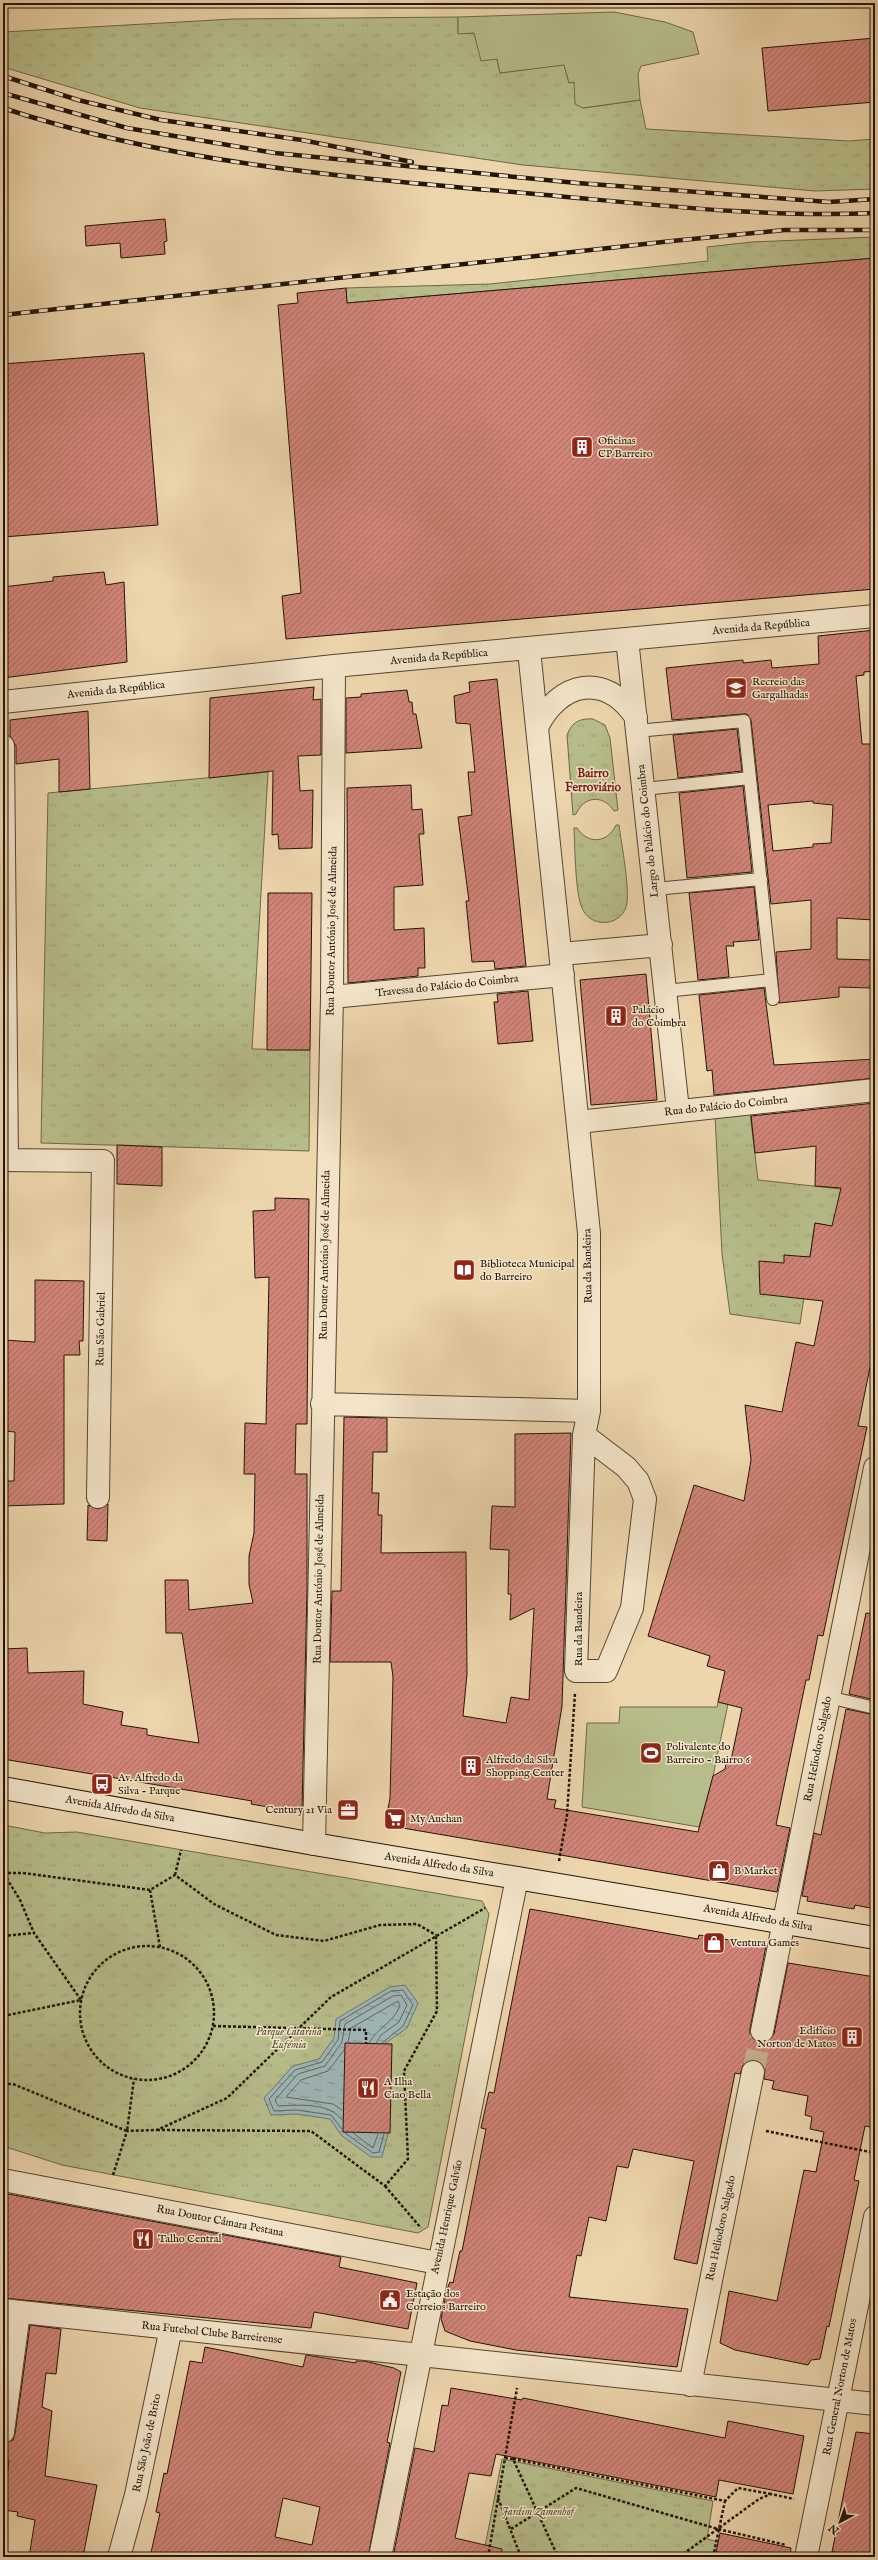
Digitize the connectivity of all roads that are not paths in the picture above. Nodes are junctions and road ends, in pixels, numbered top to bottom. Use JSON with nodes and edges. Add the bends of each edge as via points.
{"nodes":[{"id":1,"x":875,"y":616,"type":"edge"},
{"id":2,"x":627,"y":639,"type":"junction"},
{"id":3,"x":530,"y":650,"type":"junction"},
{"id":4,"x":334,"y":666,"type":"junction"},
{"id":5,"x":3,"y":702,"type":"edge"},
{"id":6,"x":637,"y":724,"type":"junction"},
{"id":7,"x":538,"y":727,"type":"junction"},
{"id":8,"x":3,"y":746,"type":"edge"},
{"id":9,"x":750,"y":778,"type":"junction"},
{"id":10,"x":644,"y":789,"type":"junction"},
{"id":11,"x":761,"y":879,"type":"junction"},
{"id":12,"x":654,"y":889,"type":"junction"},
{"id":13,"x":660,"y":945,"type":"junction"},
{"id":14,"x":562,"y":965,"type":"junction"},
{"id":15,"x":771,"y":980,"type":"junction"},
{"id":16,"x":665,"y":990,"type":"junction"},
{"id":17,"x":332,"y":997,"type":"junction"},
{"id":18,"x":773,"y":999,"type":"dead end"},
{"id":19,"x":875,"y":1090,"type":"edge"},
{"id":20,"x":678,"y":1110,"type":"junction"},
{"id":21,"x":578,"y":1122,"type":"junction"},
{"id":22,"x":5,"y":1160,"type":"edge"},
{"id":23,"x":322,"y":1404,"type":"junction"},
{"id":24,"x":589,"y":1411,"type":"junction"},
{"id":25,"x":584,"y":1434,"type":"junction"},
{"id":26,"x":875,"y":1468,"type":"edge"},
{"id":27,"x":98,"y":1497,"type":"dead end"},
{"id":28,"x":828,"y":1696,"type":"junction"},
{"id":29,"x":875,"y":1708,"type":"edge"},
{"id":30,"x":3,"y":1788,"type":"edge"},
{"id":31,"x":314,"y":1844,"type":"junction"},
{"id":32,"x":517,"y":1878,"type":"junction"},
{"id":33,"x":784,"y":1923,"type":"junction"},
{"id":34,"x":875,"y":1938,"type":"edge"},
{"id":35,"x":762,"y":2031,"type":"tunnel mouth"},
{"id":36,"x":753,"y":2072,"type":"tunnel mouth"},
{"id":37,"x":3,"y":2180,"type":"edge"},
{"id":38,"x":875,"y":2216,"type":"edge"},
{"id":39,"x":438,"y":2263,"type":"junction"},
{"id":40,"x":11,"y":2311,"type":"edge"},
{"id":41,"x":171,"y":2328,"type":"junction"},
{"id":42,"x":420,"y":2355,"type":"junction"},
{"id":43,"x":690,"y":2385,"type":"junction"},
{"id":44,"x":837,"y":2399,"type":"junction"},
{"id":45,"x":875,"y":2404,"type":"edge"},
{"id":46,"x":3,"y":2432,"type":"edge"},
{"id":47,"x":807,"y":2554,"type":"edge"},
{"id":48,"x":119,"y":2557,"type":"edge"},
{"id":49,"x":380,"y":2557,"type":"edge"}],
"edges":[{"from":1,"to":2,"type":"street","name":"Avenida da República"},
{"from":2,"to":3,"type":"street","name":"Avenida da República"},
{"from":2,"to":6,"type":"street","name":"Largo do Palácio do Coimbra"},
{"from":3,"to":4,"type":"street","name":"Avenida da República"},
{"from":3,"to":7,"type":"street"},
{"from":4,"to":5,"type":"street","name":"Avenida da República"},
{"from":4,"to":17,"type":"street","name":"Rua Doutor António José de Almeida"},
{"from":6,"to":7,"type":"street","via":[[626,703],[614,694],[599,688],[584,687],[568,692],[554,702],[544,713]]},
{"from":6,"to":9,"type":"lane","via":[[744,720]]},
{"from":6,"to":10,"type":"street","name":"Largo do Palácio do Coimbra"},
{"from":7,"to":14,"type":"street"},
{"from":8,"to":22,"type":"street"},
{"from":9,"to":10,"type":"lane"},
{"from":9,"to":11,"type":"lane"},
{"from":10,"to":12,"type":"street","name":"Largo do Palácio do Coimbra"},
{"from":11,"to":12,"type":"lane"},
{"from":11,"to":15,"type":"lane"},
{"from":12,"to":13,"type":"street","name":"Largo do Palácio do Coimbra"},
{"from":13,"to":14,"type":"street"},
{"from":13,"to":16,"type":"street","name":"Largo do Palácio do Coimbra"},
{"from":14,"to":17,"type":"street","name":"Travessa do Palácio do Coimbra"},
{"from":14,"to":21,"type":"street"},
{"from":15,"to":16,"type":"lane"},
{"from":15,"to":18,"type":"lane"},
{"from":16,"to":20,"type":"street","name":"Largo do Palácio do Coimbra"},
{"from":17,"to":23,"type":"street","name":"Rua Doutor António José de Almeida"},
{"from":19,"to":20,"type":"street","name":"Rua do Palácio do Coimbra"},
{"from":20,"to":21,"type":"street","name":"Rua do Palácio do Coimbra"},
{"from":21,"to":24,"type":"street","name":"Rua da Bandeira","via":[[589,1240]]},
{"from":22,"to":27,"type":"street","name":"Rua São Gabriel","via":[[103,1161]]},
{"from":23,"to":24,"type":"street"},
{"from":23,"to":31,"type":"street","name":"Rua Doutor António José de Almeida"},
{"from":24,"to":25,"type":"street","name":"Rua da Bandeira"},
{"from":25,"to":25,"type":"street","name":"Rua da Bandeira","via":[[576,1671],[606,1671],[632,1608],[645,1499],[638,1481],[626,1467]]},
{"from":26,"to":28,"type":"street","name":"Rua Heliodoro Salgado"},
{"from":28,"to":29,"type":"lane"},
{"from":28,"to":33,"type":"street","name":"Rua Heliodoro Salgado"},
{"from":30,"to":31,"type":"street","name":"Avenida Alfredo da Silva"},
{"from":31,"to":32,"type":"street","name":"Avenida Alfredo da Silva"},
{"from":32,"to":33,"type":"street","name":"Avenida Alfredo da Silva"},
{"from":32,"to":39,"type":"street","name":"Avenida Henrique Galvão"},
{"from":33,"to":34,"type":"street","name":"Avenida Alfredo da Silva"},
{"from":33,"to":35,"type":"street","name":"Rua Heliodoro Salgado"},
{"from":36,"to":43,"type":"street","name":"Rua Heliodoro Salgado"},
{"from":37,"to":39,"type":"street","name":"Rua Doutor Câmara Pestana"},
{"from":38,"to":44,"type":"street","name":"Rua General Norton de Matos"},
{"from":39,"to":42,"type":"street","name":"Avenida Henrique Galvão"},
{"from":40,"to":41,"type":"street","name":"Rua Futebol Clube Barreirense"},
{"from":40,"to":46,"type":"street"},
{"from":41,"to":42,"type":"street","name":"Rua Futebol Clube Barreirense"},
{"from":41,"to":48,"type":"street","name":"Rua São João de Brito","via":[[136,2495]]},
{"from":42,"to":43,"type":"street","name":"Rua Futebol Clube Barreirense"},
{"from":42,"to":49,"type":"street","name":"Avenida Henrique Galvão"},
{"from":43,"to":44,"type":"street","name":"Rua Futebol Clube Barreirense"},
{"from":44,"to":45,"type":"street","name":"Rua Futebol Clube Barreirense"},
{"from":44,"to":47,"type":"street","name":"Rua General Norton de Matos"}]}
